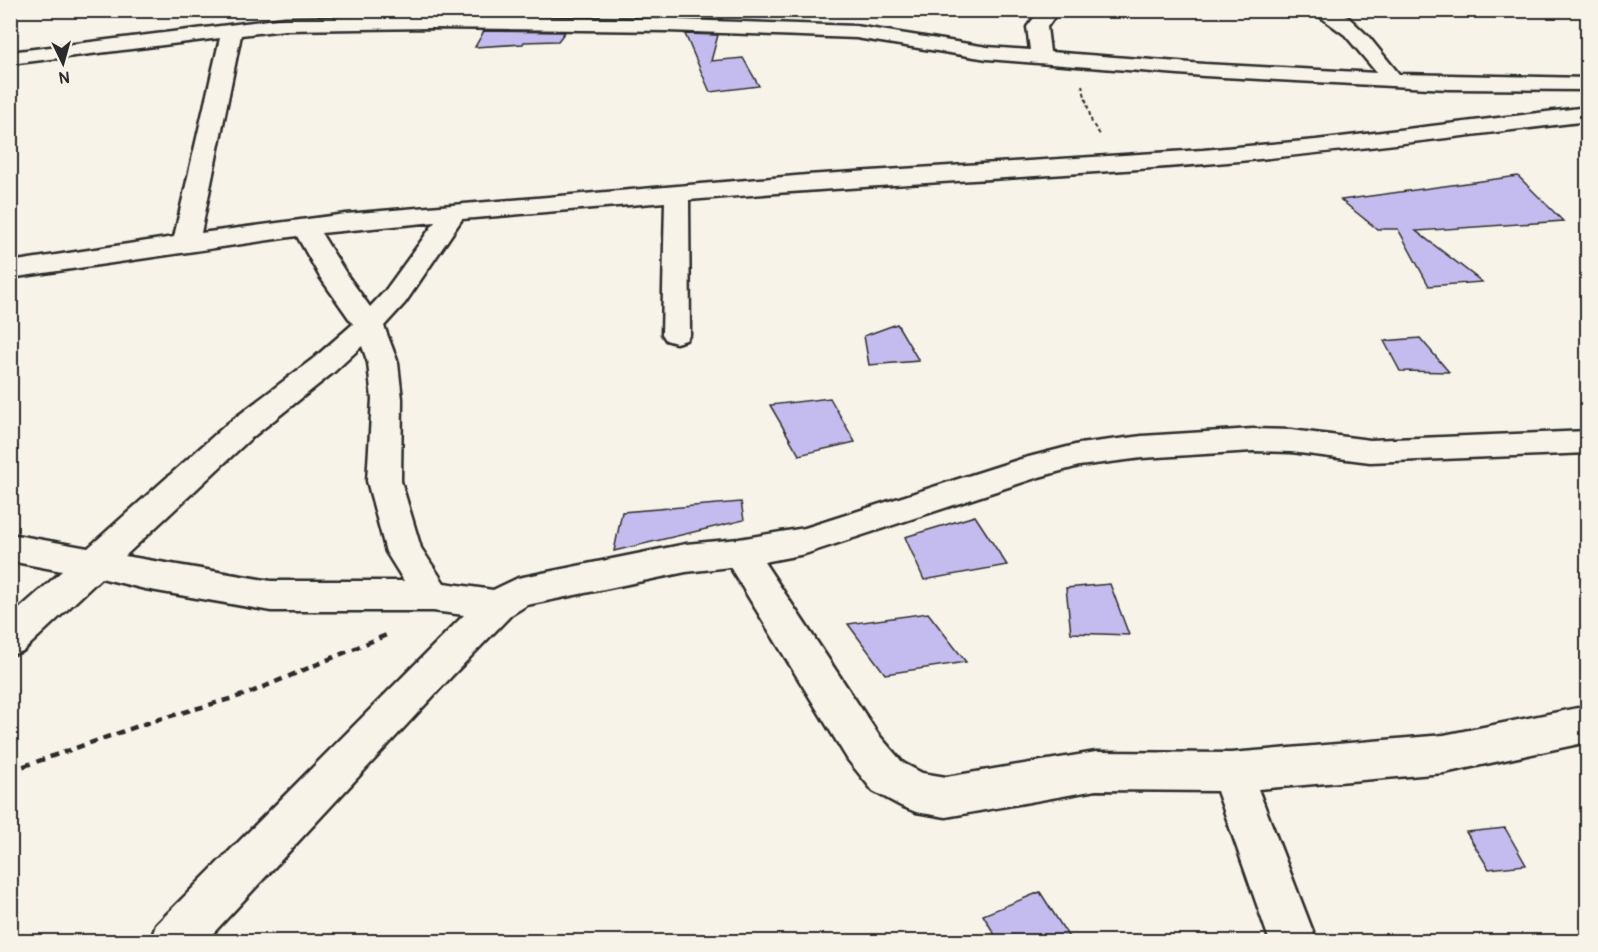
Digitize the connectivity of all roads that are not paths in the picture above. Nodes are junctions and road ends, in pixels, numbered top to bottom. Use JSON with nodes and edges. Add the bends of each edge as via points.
{"nodes":[{"id":1,"x":1050,"y":10,"type":"edge"},
{"id":2,"x":1320,"y":10,"type":"edge"},
{"id":3,"x":670,"y":18,"type":"edge"},
{"id":4,"x":232,"y":29,"type":"junction"},
{"id":5,"x":1041,"y":57,"type":"junction"},
{"id":6,"x":10,"y":58,"type":"edge"},
{"id":7,"x":1394,"y":81,"type":"junction"},
{"id":8,"x":1585,"y":82,"type":"edge"},
{"id":9,"x":1587,"y":114,"type":"edge"},
{"id":10,"x":677,"y":194,"type":"junction"},
{"id":11,"x":455,"y":212,"type":"junction"},
{"id":12,"x":304,"y":227,"type":"junction"},
{"id":13,"x":186,"y":243,"type":"junction"},
{"id":14,"x":10,"y":270,"type":"edge"},
{"id":15,"x":369,"y":325,"type":"junction"},
{"id":16,"x":676,"y":334,"type":"dead end"},
{"id":17,"x":1587,"y":442,"type":"edge"},
{"id":18,"x":10,"y":547,"type":"edge"},
{"id":19,"x":739,"y":553,"type":"junction"},
{"id":20,"x":95,"y":563,"type":"junction"},
{"id":21,"x":433,"y":596,"type":"junction"},
{"id":22,"x":498,"y":605,"type":"junction"},
{"id":23,"x":10,"y":640,"type":"edge"},
{"id":24,"x":1587,"y":724,"type":"edge"},
{"id":25,"x":1231,"y":772,"type":"junction"},
{"id":26,"x":173,"y":942,"type":"edge"},
{"id":27,"x":1294,"y":942,"type":"edge"}],
"edges":[{"from":1,"to":5,"type":"street","via":[[1038,27]]},
{"from":2,"to":7,"type":"street","via":[[1347,26]]},
{"from":3,"to":4,"type":"street","via":[[285,24]]},
{"from":3,"to":5,"type":"street","via":[[856,32]]},
{"from":4,"to":6,"type":"street"},
{"from":4,"to":13,"type":"street"},
{"from":5,"to":7,"type":"street"},
{"from":7,"to":8,"type":"street"},
{"from":9,"to":10,"type":"street","via":[[1316,147]]},
{"from":10,"to":11,"type":"street"},
{"from":10,"to":16,"type":"street"},
{"from":11,"to":12,"type":"street"},
{"from":11,"to":15,"type":"street","via":[[395,297]]},
{"from":12,"to":13,"type":"street"},
{"from":12,"to":15,"type":"street"},
{"from":13,"to":14,"type":"street"},
{"from":15,"to":20,"type":"street","via":[[238,432]]},
{"from":15,"to":21,"type":"street","via":[[383,363],[387,399],[384,481],[404,552]]},
{"from":17,"to":19,"type":"street","via":[[1370,452],[1253,440],[1078,455],[806,541]]},
{"from":18,"to":20,"type":"street"},
{"from":19,"to":22,"type":"street","via":[[686,558],[518,592]]},
{"from":19,"to":25,"type":"street","via":[[863,747],[888,777],[916,792],[946,798],[1096,771]]},
{"from":20,"to":21,"type":"street","via":[[271,596]]},
{"from":20,"to":23,"type":"street"},
{"from":21,"to":22,"type":"street"},
{"from":22,"to":26,"type":"street"},
{"from":24,"to":25,"type":"street","via":[[1444,754]]},
{"from":25,"to":27,"type":"street"}]}
